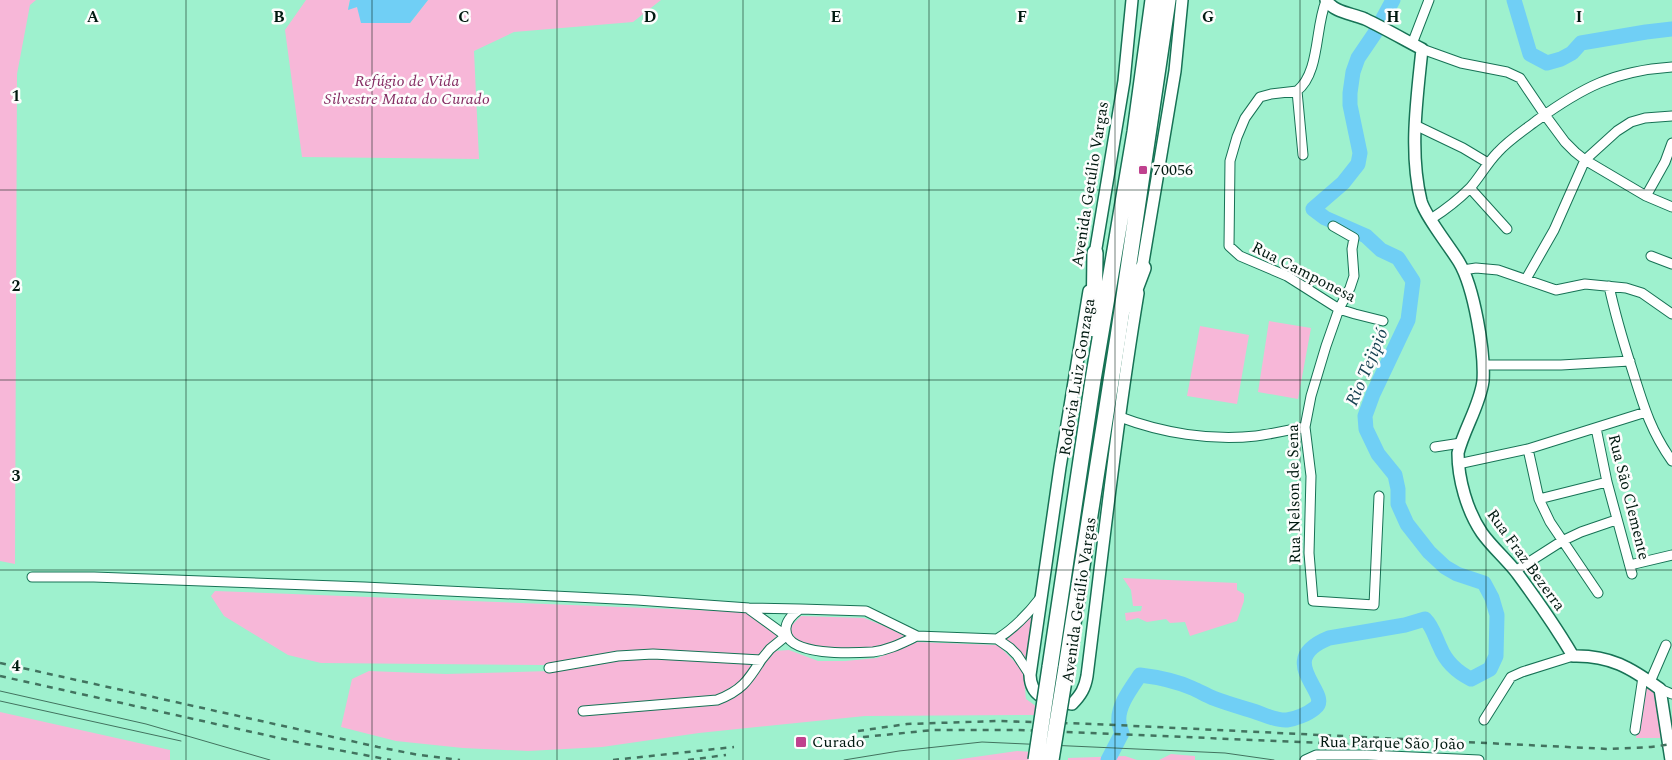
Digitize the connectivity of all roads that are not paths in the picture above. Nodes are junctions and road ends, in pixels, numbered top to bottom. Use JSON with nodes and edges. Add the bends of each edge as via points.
{"nodes":[{"id":1,"x":1132,"y":0,"type":"edge"},
{"id":2,"x":1153,"y":0,"type":"edge"},
{"id":3,"x":1168,"y":0,"type":"edge"},
{"id":4,"x":1182,"y":0,"type":"edge"},
{"id":5,"x":1326,"y":0,"type":"edge"},
{"id":6,"x":1429,"y":0,"type":"edge"},
{"id":7,"x":1417,"y":46,"type":"junction"},
{"id":8,"x":1672,"y":67,"type":"edge"},
{"id":9,"x":1297,"y":92,"type":"junction"},
{"id":10,"x":1545,"y":115,"type":"junction"},
{"id":11,"x":1672,"y":116,"type":"edge"},
{"id":12,"x":1415,"y":125,"type":"junction"},
{"id":13,"x":1672,"y":143,"type":"edge"},
{"id":14,"x":1303,"y":155,"type":"dead end"},
{"id":15,"x":1585,"y":160,"type":"junction"},
{"id":16,"x":1488,"y":163,"type":"junction"},
{"id":17,"x":1470,"y":188,"type":"junction"},
{"id":18,"x":1646,"y":196,"type":"junction"},
{"id":19,"x":1672,"y":207,"type":"edge"},
{"id":20,"x":1431,"y":219,"type":"junction"},
{"id":21,"x":1333,"y":226,"type":"dead end"},
{"id":22,"x":1507,"y":229,"type":"dead end"},
{"id":23,"x":1095,"y":253,"type":"junction"},
{"id":24,"x":1650,"y":256,"type":"dead end"},
{"id":25,"x":1672,"y":264,"type":"edge"},
{"id":26,"x":1142,"y":268,"type":"junction"},
{"id":27,"x":1463,"y":270,"type":"junction"},
{"id":28,"x":1526,"y":279,"type":"junction"},
{"id":29,"x":1609,"y":286,"type":"junction"},
{"id":30,"x":1339,"y":308,"type":"junction"},
{"id":31,"x":1672,"y":314,"type":"edge"},
{"id":32,"x":1383,"y":321,"type":"dead end"},
{"id":33,"x":1118,"y":337,"type":"junction"},
{"id":34,"x":1630,"y":361,"type":"junction"},
{"id":35,"x":1483,"y":365,"type":"junction"},
{"id":36,"x":1093,"y":380,"type":"junction"},
{"id":37,"x":1646,"y":412,"type":"junction"},
{"id":38,"x":1120,"y":417,"type":"junction"},
{"id":39,"x":1305,"y":427,"type":"junction"},
{"id":40,"x":1596,"y":428,"type":"junction"},
{"id":41,"x":1461,"y":443,"type":"junction"},
{"id":42,"x":1435,"y":447,"type":"dead end"},
{"id":43,"x":1528,"y":449,"type":"junction"},
{"id":44,"x":1669,"y":450,"type":"edge"},
{"id":45,"x":1672,"y":461,"type":"edge"},
{"id":46,"x":1458,"y":464,"type":"junction"},
{"id":47,"x":1607,"y":482,"type":"junction"},
{"id":48,"x":1379,"y":496,"type":"dead end"},
{"id":49,"x":1540,"y":499,"type":"junction"},
{"id":50,"x":1616,"y":520,"type":"junction"},
{"id":51,"x":1562,"y":541,"type":"junction"},
{"id":52,"x":1672,"y":555,"type":"edge"},
{"id":53,"x":1515,"y":571,"type":"junction"},
{"id":54,"x":32,"y":577,"type":"dead end"},
{"id":55,"x":1598,"y":593,"type":"dead end"},
{"id":56,"x":1041,"y":597,"type":"junction"},
{"id":57,"x":749,"y":608,"type":"junction"},
{"id":58,"x":800,"y":609,"type":"junction"},
{"id":59,"x":786,"y":636,"type":"junction"},
{"id":60,"x":916,"y":636,"type":"junction"},
{"id":61,"x":997,"y":639,"type":"junction"},
{"id":62,"x":1666,"y":645,"type":"dead end"},
{"id":63,"x":1573,"y":656,"type":"junction"},
{"id":64,"x":760,"y":660,"type":"junction"},
{"id":65,"x":549,"y":668,"type":"dead end"},
{"id":66,"x":1030,"y":675,"type":"junction"},
{"id":67,"x":1647,"y":680,"type":"junction"},
{"id":68,"x":1660,"y":689,"type":"junction"},
{"id":69,"x":1672,"y":694,"type":"edge"},
{"id":70,"x":583,"y":711,"type":"dead end"},
{"id":71,"x":1484,"y":720,"type":"dead end"},
{"id":72,"x":1635,"y":730,"type":"dead end"},
{"id":73,"x":1036,"y":760,"type":"edge"},
{"id":74,"x":1051,"y":760,"type":"edge"},
{"id":75,"x":1305,"y":760,"type":"edge"},
{"id":76,"x":1458,"y":760,"type":"edge"},
{"id":77,"x":1479,"y":760,"type":"edge"},
{"id":78,"x":1671,"y":760,"type":"edge"}],
"edges":[{"from":1,"to":23,"type":"street","name":"Avenida Getúlio Vargas","via":[[1124,81]]},
{"from":2,"to":36,"type":"highway","name":"Rodovia Luiz Gonzaga","via":[[1135,132]]},
{"from":3,"to":33,"type":"highway","name":"Rodovia Luiz Gonzaga"},
{"from":4,"to":26,"type":"street","name":"Avenida Getúlio Vargas","via":[[1175,71]]},
{"from":5,"to":7,"type":"street","via":[[1338,10],[1364,18]]},
{"from":5,"to":9,"type":"street","via":[[1310,71]]},
{"from":6,"to":7,"type":"street"},
{"from":7,"to":10,"type":"street","via":[[1461,63],[1515,75],[1524,82]]},
{"from":7,"to":12,"type":"street","name":"Rua Fraz Bezerra"},
{"from":8,"to":10,"type":"street","via":[[1631,72],[1605,80]]},
{"from":9,"to":14,"type":"street"},
{"from":9,"to":30,"type":"street","name":"Rua Camponesa","via":[[1260,97],[1236,137],[1230,161],[1229,246],[1240,256],[1287,276]]},
{"from":10,"to":15,"type":"street"},
{"from":10,"to":16,"type":"street","via":[[1506,143]]},
{"from":11,"to":15,"type":"street","via":[[1630,122]]},
{"from":12,"to":16,"type":"street"},
{"from":12,"to":20,"type":"street","name":"Rua Fraz Bezerra","via":[[1422,202]]},
{"from":13,"to":18,"type":"street"},
{"from":15,"to":18,"type":"street"},
{"from":15,"to":28,"type":"street","via":[[1554,230]]},
{"from":16,"to":17,"type":"street"},
{"from":17,"to":20,"type":"street"},
{"from":17,"to":22,"type":"street"},
{"from":18,"to":19,"type":"street"},
{"from":20,"to":27,"type":"street","name":"Rua Fraz Bezerra"},
{"from":21,"to":30,"type":"street","name":"Rua Nelson de Sena","via":[[1354,238],[1354,276]]},
{"from":23,"to":36,"type":"highway"},
{"from":23,"to":56,"type":"street","name":"Avenida Getúlio Vargas"},
{"from":24,"to":25,"type":"street"},
{"from":26,"to":33,"type":"highway"},
{"from":26,"to":38,"type":"street","name":"Avenida Getúlio Vargas"},
{"from":27,"to":28,"type":"street","via":[[1498,270]]},
{"from":27,"to":35,"type":"street","name":"Rua Fraz Bezerra","via":[[1471,289]]},
{"from":28,"to":29,"type":"street","via":[[1556,290],[1585,284]]},
{"from":29,"to":31,"type":"street","via":[[1642,293]]},
{"from":29,"to":34,"type":"street"},
{"from":30,"to":32,"type":"street","name":"Rua Camponesa"},
{"from":30,"to":39,"type":"street","name":"Rua Nelson de Sena","via":[[1311,396]]},
{"from":33,"to":74,"type":"highway","name":"Rodovia Luiz Gonzaga","bridge":true},
{"from":34,"to":35,"type":"street"},
{"from":34,"to":37,"type":"street"},
{"from":35,"to":41,"type":"street","name":"Rua Fraz Bezerra","via":[[1481,389]]},
{"from":36,"to":73,"type":"highway","name":"Rodovia Luiz Gonzaga","bridge":true},
{"from":37,"to":40,"type":"street"},
{"from":37,"to":44,"type":"street","via":[[1652,430]]},
{"from":38,"to":39,"type":"street","via":[[1178,433],[1228,437]]},
{"from":38,"to":66,"type":"street","name":"Avenida Getúlio Vargas","via":[[1085,688],[1072,704],[1048,699],[1031,688]]},
{"from":39,"to":48,"type":"street","name":"Rua Nelson de Sena","via":[[1311,476],[1313,601],[1374,605]]},
{"from":40,"to":43,"type":"street"},
{"from":40,"to":47,"type":"street","name":"Rua São Clemente"},
{"from":41,"to":42,"type":"street"},
{"from":41,"to":46,"type":"street","name":"Rua Fraz Bezerra"},
{"from":43,"to":46,"type":"street"},
{"from":43,"to":49,"type":"street"},
{"from":44,"to":45,"type":"street"},
{"from":46,"to":53,"type":"street","name":"Rua Fraz Bezerra","via":[[1466,499],[1482,534]]},
{"from":47,"to":49,"type":"street"},
{"from":47,"to":50,"type":"street","name":"Rua São Clemente"},
{"from":49,"to":51,"type":"street"},
{"from":50,"to":51,"type":"street"},
{"from":50,"to":52,"type":"street","name":"Rua São Clemente","via":[[1631,569]]},
{"from":51,"to":53,"type":"street"},
{"from":51,"to":55,"type":"street"},
{"from":53,"to":63,"type":"street","name":"Rua Fraz Bezerra"},
{"from":54,"to":57,"type":"street","via":[[364,587]]},
{"from":56,"to":61,"type":"street","via":[[1023,619]]},
{"from":56,"to":66,"type":"street","name":"Avenida Getúlio Vargas"},
{"from":57,"to":58,"type":"street"},
{"from":57,"to":59,"type":"street"},
{"from":58,"to":59,"type":"street","via":[[788,622]]},
{"from":58,"to":60,"type":"street","via":[[866,611]]},
{"from":59,"to":60,"type":"street","via":[[808,650],[847,652],[894,648]]},
{"from":59,"to":64,"type":"street"},
{"from":60,"to":61,"type":"street"},
{"from":61,"to":66,"type":"street","via":[[1017,655]]},
{"from":62,"to":67,"type":"street"},
{"from":63,"to":67,"type":"street","via":[[1617,662]]},
{"from":63,"to":71,"type":"street","via":[[1511,677]]},
{"from":64,"to":65,"type":"street","via":[[653,654],[618,656]]},
{"from":64,"to":70,"type":"street","via":[[744,686],[717,700]]},
{"from":67,"to":68,"type":"street"},
{"from":67,"to":72,"type":"street"},
{"from":68,"to":69,"type":"street"},
{"from":68,"to":78,"type":"street"},
{"from":75,"to":76,"type":"street","name":"Rua Parque São João","via":[[1316,755]]},
{"from":76,"to":77,"type":"street","name":"Rua Parque São João"}]}
